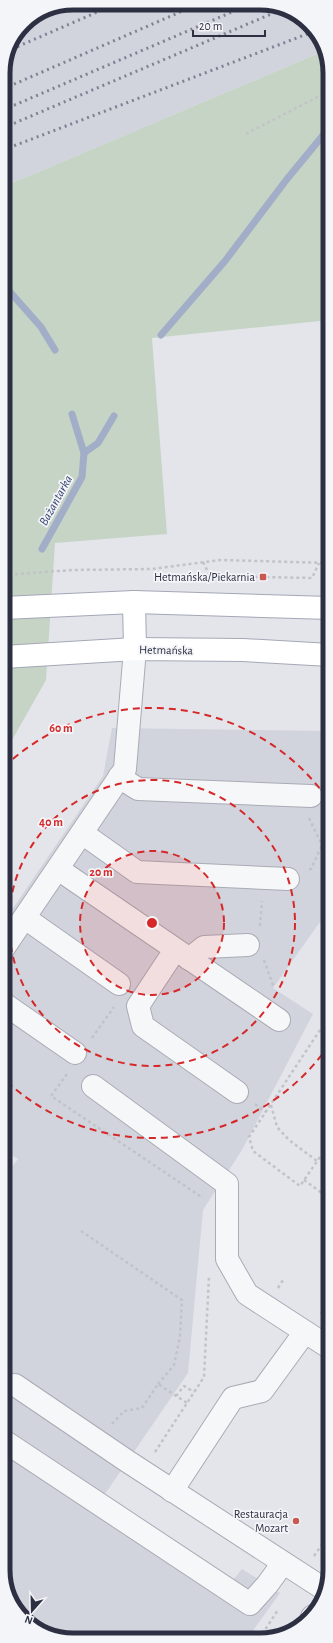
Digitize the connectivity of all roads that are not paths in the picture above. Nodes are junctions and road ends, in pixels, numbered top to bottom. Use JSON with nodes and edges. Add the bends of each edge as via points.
{"nodes":[{"id":1,"x":134,"y":602,"type":"junction"},
{"id":2,"x":10,"y":608,"type":"edge"},
{"id":3,"x":323,"y":608,"type":"edge"},
{"id":4,"x":135,"y":649,"type":"junction"},
{"id":5,"x":323,"y":655,"type":"edge"},
{"id":6,"x":10,"y":657,"type":"edge"},
{"id":7,"x":120,"y":777,"type":"junction"},
{"id":8,"x":311,"y":796,"type":"road end"},
{"id":9,"x":82,"y":833,"type":"junction"},
{"id":10,"x":58,"y":869,"type":"junction"},
{"id":11,"x":288,"y":879,"type":"dead end"},
{"id":12,"x":25,"y":918,"type":"junction"},
{"id":13,"x":10,"y":938,"type":"edge"},
{"id":14,"x":248,"y":945,"type":"dead end"},
{"id":15,"x":182,"y":955,"type":"junction"},
{"id":16,"x":119,"y":984,"type":"road end"},
{"id":17,"x":10,"y":1007,"type":"edge"},
{"id":18,"x":280,"y":1020,"type":"dead end"},
{"id":19,"x":81,"y":1048,"type":"road end"},
{"id":20,"x":93,"y":1086,"type":"dead end"},
{"id":21,"x":237,"y":1092,"type":"dead end"},
{"id":22,"x":305,"y":1332,"type":"junction"},
{"id":23,"x":323,"y":1344,"type":"edge"},
{"id":24,"x":15,"y":1385,"type":"dead end"},
{"id":25,"x":10,"y":1445,"type":"edge"},
{"id":26,"x":172,"y":1491,"type":"junction"},
{"id":27,"x":283,"y":1563,"type":"junction"},
{"id":28,"x":321,"y":1587,"type":"edge"}],
"edges":[{"from":1,"to":2,"type":"main road"},
{"from":1,"to":3,"type":"main road"},
{"from":1,"to":4,"type":"main road"},
{"from":4,"to":5,"type":"main road","name":"Hetmańska","via":[[243,650]]},
{"from":4,"to":6,"type":"main road","name":"Hetmańska"},
{"from":4,"to":7,"type":"street","via":[[125,768]]},
{"from":7,"to":8,"type":"street","via":[[138,789]]},
{"from":7,"to":9,"type":"street"},
{"from":9,"to":10,"type":"street"},
{"from":9,"to":11,"type":"street","via":[[138,872]]},
{"from":10,"to":12,"type":"street"},
{"from":10,"to":15,"type":"street"},
{"from":12,"to":13,"type":"street"},
{"from":12,"to":16,"type":"street"},
{"from":14,"to":15,"type":"street","via":[[204,947]]},
{"from":15,"to":18,"type":"street"},
{"from":15,"to":21,"type":"street","via":[[138,1006],[144,1026]]},
{"from":17,"to":19,"type":"street"},
{"from":20,"to":22,"type":"street","via":[[227,1184],[227,1259],[247,1294]]},
{"from":22,"to":23,"type":"street"},
{"from":22,"to":26,"type":"street","via":[[262,1391],[233,1398]]},
{"from":24,"to":26,"type":"street"},
{"from":25,"to":27,"type":"street","via":[[250,1604]]},
{"from":26,"to":27,"type":"street"},
{"from":27,"to":28,"type":"street"}]}
